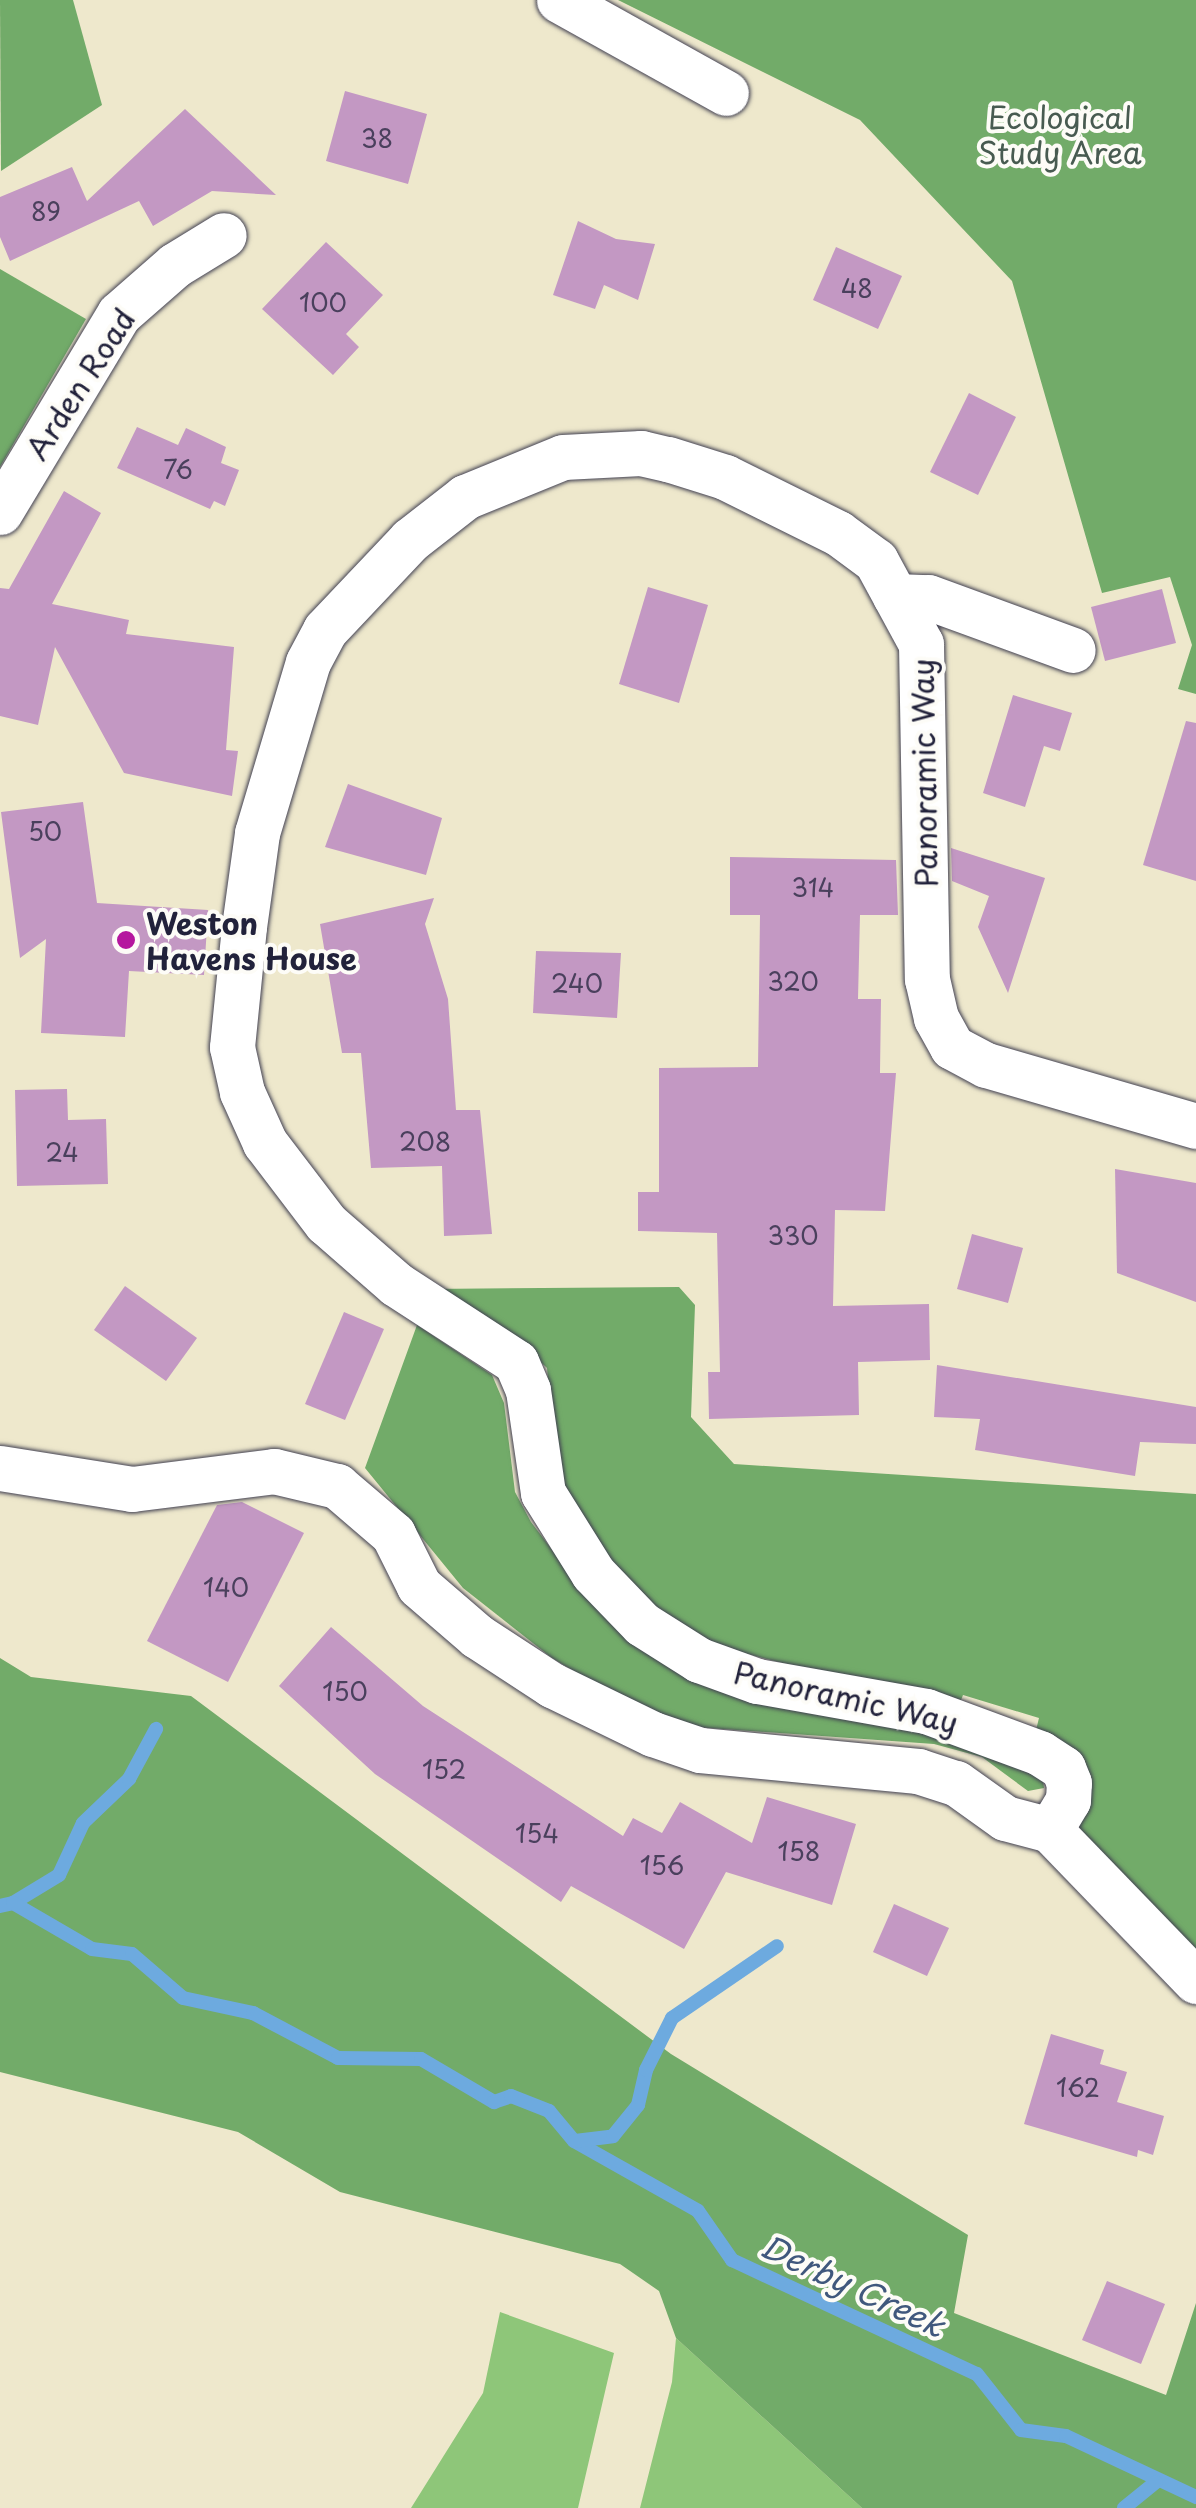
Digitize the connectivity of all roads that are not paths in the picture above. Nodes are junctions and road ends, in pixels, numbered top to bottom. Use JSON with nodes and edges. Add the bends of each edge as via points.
{"nodes":[{"id":1,"x":559,"y":0,"type":"edge"},
{"id":2,"x":726,"y":93,"type":"dead end"},
{"id":3,"x":224,"y":235,"type":"dead end"},
{"id":4,"x":0,"y":512,"type":"edge"},
{"id":5,"x":895,"y":596,"type":"junction"},
{"id":6,"x":1072,"y":650,"type":"dead end"},
{"id":7,"x":1196,"y":1126,"type":"edge"},
{"id":8,"x":0,"y":1468,"type":"edge"},
{"id":9,"x":1050,"y":1830,"type":"junction"},
{"id":10,"x":1196,"y":1981,"type":"edge"}],
"edges":[{"from":1,"to":2,"type":"street"},
{"from":3,"to":4,"type":"street","name":"Arden Road","via":[[175,265],[119,314]]},
{"from":5,"to":6,"type":"street","via":[[928,597]]},
{"from":5,"to":7,"type":"street","name":"Panoramic Way","via":[[921,644],[927,980],[952,1047],[986,1065]]},
{"from":5,"to":9,"type":"street","name":"Panoramic Way","via":[[876,562],[838,533],[725,477],[668,459],[641,453],[564,457],[464,497],[410,540],[325,630],[308,662],[257,833],[232,1047],[242,1092],[265,1142],[326,1223],[396,1284],[516,1362],[528,1390],[543,1493],[593,1573],[642,1624],[700,1660],[757,1682],[926,1711],[1040,1754],[1063,1768],[1069,1783],[1068,1800]]},
{"from":8,"to":9,"type":"street","name":"Panoramic Way","via":[[132,1489],[274,1471],[337,1486],[380,1520],[419,1586],[477,1636],[552,1685],[620,1718],[700,1750],[918,1771],[956,1783],[1005,1818]]},
{"from":9,"to":10,"type":"street"}]}
